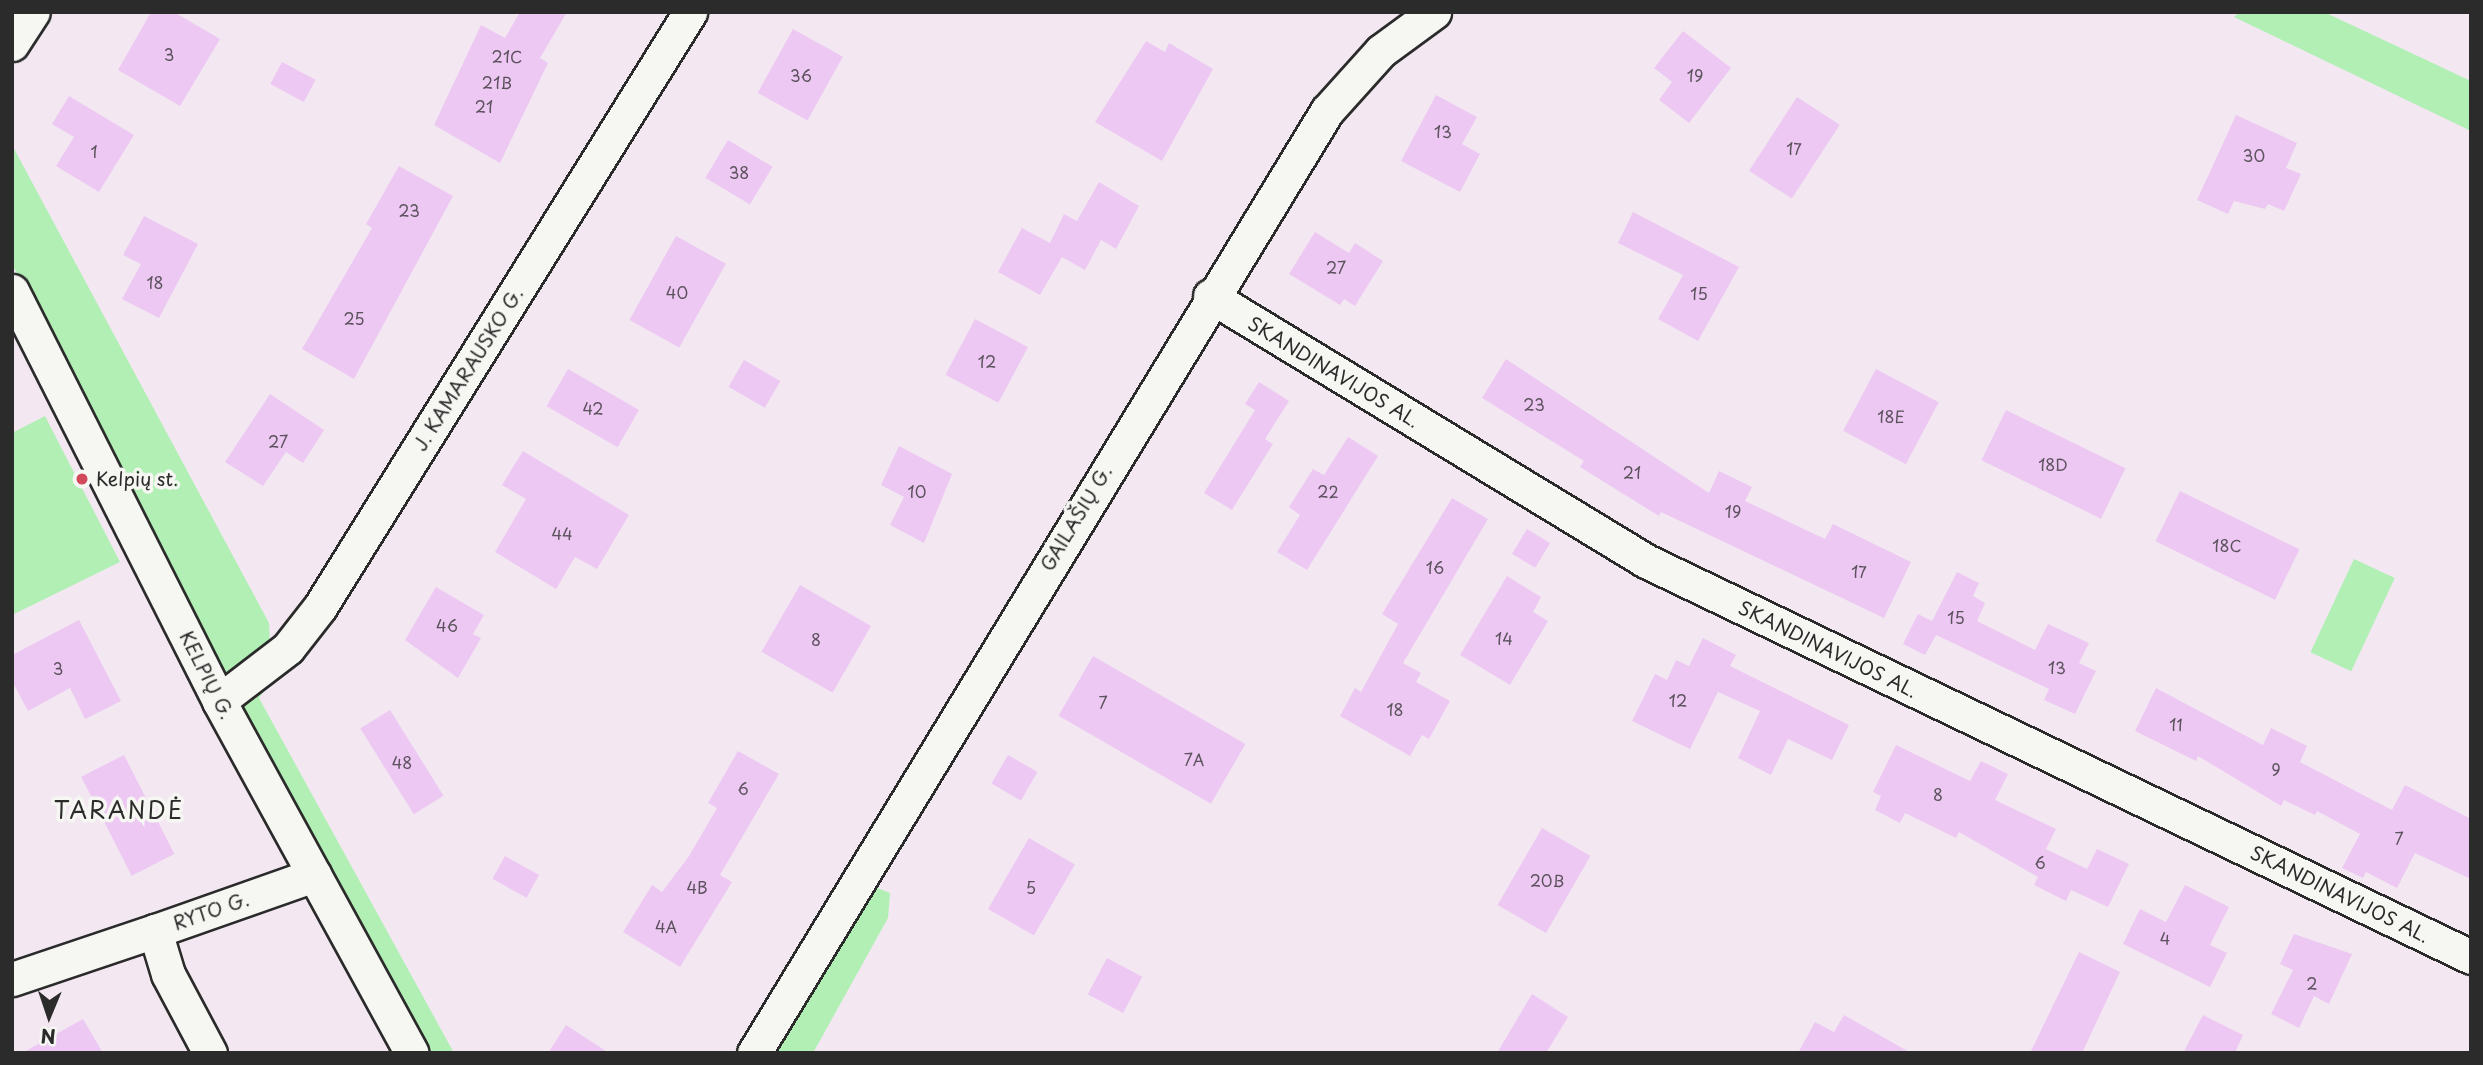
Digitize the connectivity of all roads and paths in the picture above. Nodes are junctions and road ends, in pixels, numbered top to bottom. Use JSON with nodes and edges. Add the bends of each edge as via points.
{"nodes":[{"id":1,"x":33,"y":12,"type":"edge"},
{"id":2,"x":690,"y":12,"type":"edge"},
{"id":3,"x":1434,"y":12,"type":"edge"},
{"id":4,"x":12,"y":44,"type":"edge"},
{"id":5,"x":12,"y":292,"type":"edge"},
{"id":6,"x":1210,"y":296,"type":"junction"},
{"id":7,"x":219,"y":701,"type":"junction"},
{"id":8,"x":314,"y":875,"type":"junction"},
{"id":9,"x":155,"y":931,"type":"junction"},
{"id":10,"x":2471,"y":957,"type":"edge"},
{"id":11,"x":12,"y":979,"type":"edge"},
{"id":12,"x":210,"y":1053,"type":"edge"},
{"id":13,"x":412,"y":1053,"type":"edge"},
{"id":14,"x":754,"y":1053,"type":"edge"}],
"edges":[{"from":1,"to":4,"type":"street"},
{"from":2,"to":7,"type":"street","name":"J. KAMARAUSKO G.","via":[[320,607],[288,648]]},
{"from":3,"to":6,"type":"street","name":"GAILAŠIŲ G.","via":[[1349,83]]},
{"from":5,"to":7,"type":"street","name":"KELPIŲ G."},
{"from":6,"to":10,"type":"street","name":"SKANDINAVIJOS AL.","via":[[1646,561]]},
{"from":6,"to":14,"type":"street","name":"GAILAŠIŲ G."},
{"from":7,"to":8,"type":"street","name":"KELPIŲ G."},
{"from":8,"to":9,"type":"street","name":"RYTO G."},
{"from":8,"to":13,"type":"street","name":"KELPIŲ G."},
{"from":9,"to":11,"type":"street"},
{"from":9,"to":12,"type":"street","name":"RYTO G.","via":[[168,974]]}]}
